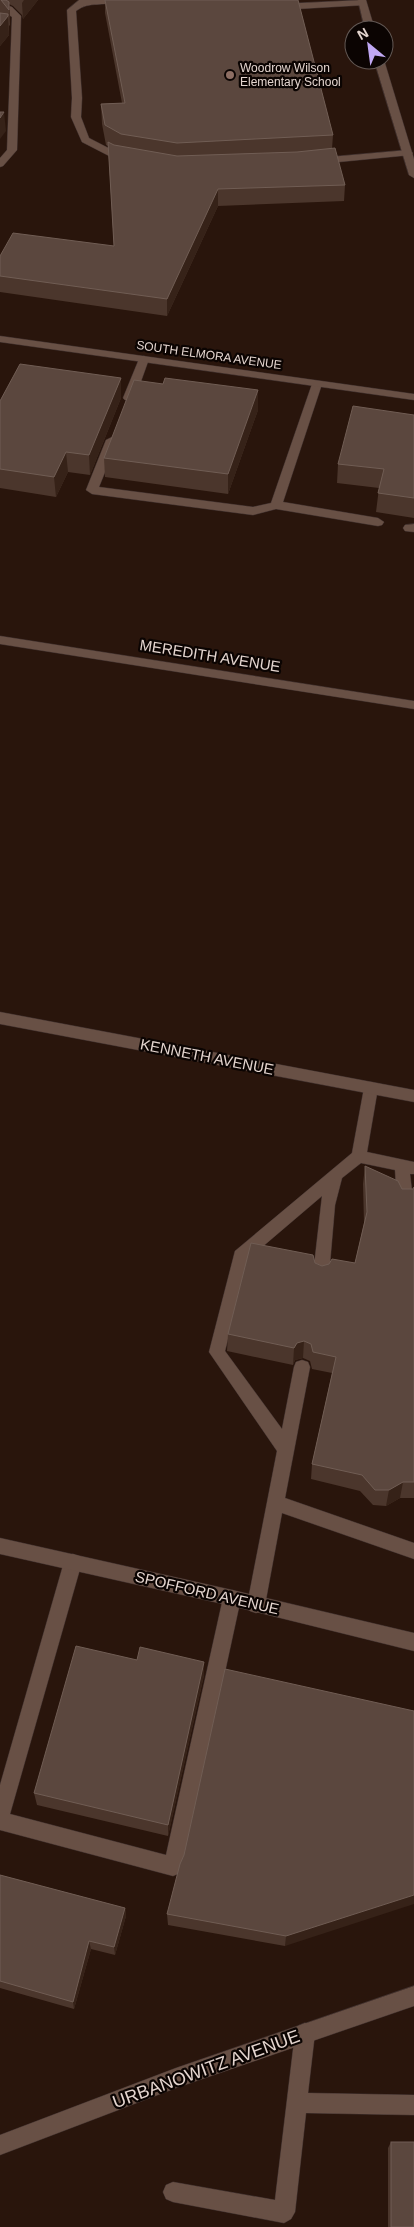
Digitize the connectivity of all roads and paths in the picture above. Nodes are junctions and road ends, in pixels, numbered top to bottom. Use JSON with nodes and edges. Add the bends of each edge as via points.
{"nodes":[{"id":1,"x":111,"y":0,"type":"edge"},
{"id":2,"x":362,"y":2,"type":"edge"},
{"id":3,"x":0,"y":6,"type":"edge"},
{"id":4,"x":267,"y":8,"type":"edge"},
{"id":5,"x":367,"y":20,"type":"edge"},
{"id":6,"x":382,"y":70,"type":"edge"},
{"id":7,"x":410,"y":150,"type":"edge"},
{"id":8,"x":138,"y":160,"type":"edge"},
{"id":9,"x":305,"y":162,"type":"edge"},
{"id":10,"x":0,"y":164,"type":"edge"},
{"id":11,"x":414,"y":175,"type":"edge"},
{"id":12,"x":0,"y":339,"type":"edge"},
{"id":13,"x":144,"y":360,"type":"junction"},
{"id":14,"x":317,"y":384,"type":"junction"},
{"id":15,"x":414,"y":397,"type":"edge"},
{"id":16,"x":124,"y":410,"type":"edge"},
{"id":17,"x":117,"y":428,"type":"edge"},
{"id":18,"x":276,"y":506,"type":"junction"},
{"id":19,"x":378,"y":522,"type":"dead end"},
{"id":20,"x":0,"y":640,"type":"edge"},
{"id":21,"x":414,"y":705,"type":"edge"},
{"id":22,"x":0,"y":1018,"type":"edge"},
{"id":23,"x":371,"y":1088,"type":"junction"},
{"id":24,"x":414,"y":1096,"type":"edge"},
{"id":25,"x":359,"y":1156,"type":"junction"},
{"id":26,"x":408,"y":1166,"type":"edge"},
{"id":27,"x":335,"y":1175,"type":"junction"},
{"id":28,"x":405,"y":1200,"type":"edge"},
{"id":29,"x":321,"y":1275,"type":"edge"},
{"id":30,"x":302,"y":1367,"type":"dead end"},
{"id":31,"x":286,"y":1449,"type":"junction"},
{"id":32,"x":275,"y":1502,"type":"junction"},
{"id":33,"x":0,"y":1546,"type":"edge"},
{"id":34,"x":414,"y":1551,"type":"edge"},
{"id":35,"x":74,"y":1562,"type":"junction"},
{"id":36,"x":232,"y":1598,"type":"junction"},
{"id":37,"x":256,"y":1605,"type":"junction"},
{"id":38,"x":414,"y":1642,"type":"edge"},
{"id":39,"x":0,"y":1820,"type":"edge"},
{"id":40,"x":414,"y":1996,"type":"edge"},
{"id":41,"x":305,"y":2033,"type":"junction"},
{"id":42,"x":297,"y":2103,"type":"junction"},
{"id":43,"x":414,"y":2105,"type":"edge"},
{"id":44,"x":0,"y":2145,"type":"edge"},
{"id":45,"x":173,"y":2192,"type":"dead end"}],
"edges":[{"from":1,"to":8,"type":"street","via":[[82,2],[71,10],[76,117],[84,140],[118,156]]},
{"from":2,"to":4,"type":"street"},
{"from":2,"to":5,"type":"street"},
{"from":3,"to":10,"type":"street","via":[[17,16],[12,150]]},
{"from":6,"to":7,"type":"street"},
{"from":7,"to":9,"type":"street"},
{"from":7,"to":11,"type":"street"},
{"from":12,"to":13,"type":"street","name":"SOUTH ELMORA AVENUE"},
{"from":13,"to":14,"type":"street","name":"SOUTH ELMORA AVENUE"},
{"from":13,"to":16,"type":"street"},
{"from":14,"to":15,"type":"street","name":"SOUTH ELMORA AVENUE"},
{"from":14,"to":18,"type":"street"},
{"from":17,"to":18,"type":"street","via":[[92,490],[253,511]]},
{"from":18,"to":19,"type":"street"},
{"from":20,"to":21,"type":"street","name":"MEREDITH AVENUE"},
{"from":22,"to":23,"type":"street","name":"KENNETH AVENUE"},
{"from":23,"to":24,"type":"street","name":"KENNETH AVENUE"},
{"from":23,"to":25,"type":"street"},
{"from":25,"to":26,"type":"street"},
{"from":25,"to":27,"type":"street"},
{"from":26,"to":28,"type":"street"},
{"from":27,"to":29,"type":"street","via":[[327,1205]]},
{"from":27,"to":31,"type":"street","via":[[241,1256],[217,1352]]},
{"from":30,"to":31,"type":"street"},
{"from":31,"to":32,"type":"street"},
{"from":32,"to":34,"type":"street"},
{"from":32,"to":37,"type":"street"},
{"from":33,"to":35,"type":"street","name":"SPOFFORD AVENUE"},
{"from":35,"to":36,"type":"street","name":"SPOFFORD AVENUE"},
{"from":35,"to":39,"type":"street"},
{"from":36,"to":37,"type":"street","name":"SPOFFORD AVENUE"},
{"from":36,"to":39,"type":"street","via":[[173,1866]]},
{"from":37,"to":38,"type":"street","name":"SPOFFORD AVENUE"},
{"from":40,"to":41,"type":"street","name":"URBANOWITZ AVENUE"},
{"from":41,"to":42,"type":"street"},
{"from":41,"to":44,"type":"street","name":"URBANOWITZ AVENUE"},
{"from":42,"to":43,"type":"street"},
{"from":42,"to":45,"type":"street","via":[[284,2212]]}]}
